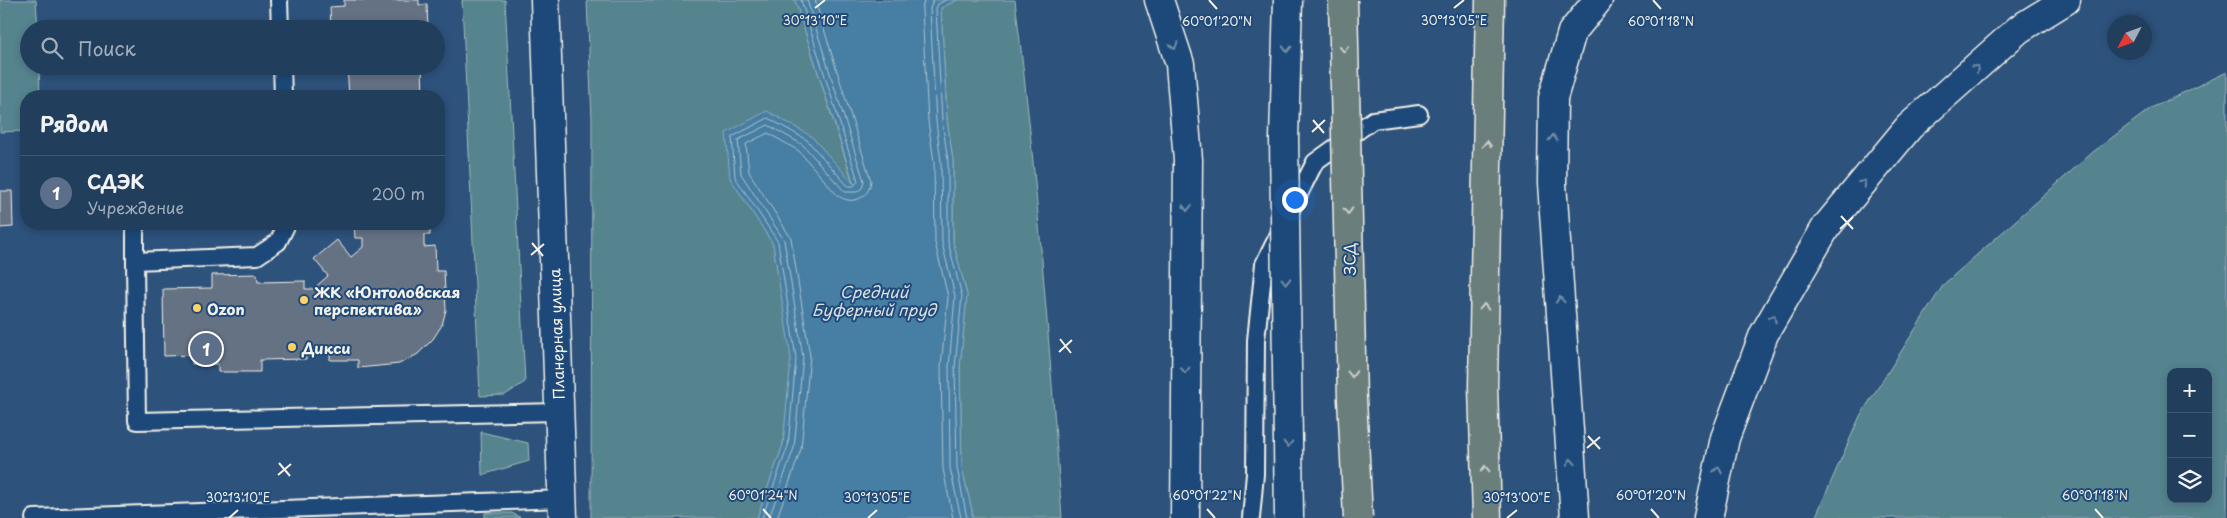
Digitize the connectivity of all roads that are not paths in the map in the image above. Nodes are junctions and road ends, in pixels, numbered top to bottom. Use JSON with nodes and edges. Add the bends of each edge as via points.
{"nodes":[{"id":1,"x":279,"y":0,"type":"edge"},
{"id":2,"x":545,"y":0,"type":"edge"},
{"id":3,"x":1159,"y":0,"type":"edge"},
{"id":4,"x":1288,"y":0,"type":"edge"},
{"id":5,"x":1343,"y":0,"type":"edge"},
{"id":6,"x":1490,"y":0,"type":"edge"},
{"id":7,"x":1598,"y":0,"type":"edge"},
{"id":8,"x":2066,"y":0,"type":"edge"},
{"id":9,"x":280,"y":20,"type":"edge"},
{"id":10,"x":283,"y":75,"type":"edge"},
{"id":11,"x":284,"y":90,"type":"edge"},
{"id":12,"x":1419,"y":114,"type":"dead end"},
{"id":13,"x":135,"y":230,"type":"edge"},
{"id":14,"x":284,"y":230,"type":"edge"},
{"id":15,"x":136,"y":261,"type":"junction"},
{"id":16,"x":559,"y":412,"type":"junction"},
{"id":17,"x":562,"y":508,"type":"edge"},
{"id":18,"x":237,"y":514,"type":"edge"},
{"id":19,"x":1574,"y":514,"type":"edge"},
{"id":20,"x":34,"y":518,"type":"edge"},
{"id":21,"x":1185,"y":518,"type":"edge"},
{"id":22,"x":1251,"y":518,"type":"edge"},
{"id":23,"x":1289,"y":518,"type":"edge"},
{"id":24,"x":1358,"y":518,"type":"edge"},
{"id":25,"x":1487,"y":518,"type":"edge"},
{"id":26,"x":1708,"y":518,"type":"edge"}],
"edges":[{"from":1,"to":9,"type":"lane"},
{"from":2,"to":16,"type":"main road","name":"Планерная улица"},
{"from":3,"to":21,"type":"main road","one_way":true,"via":[[1180,64],[1188,160]]},
{"from":4,"to":23,"type":"main road","one_way":true,"bridge":true,"via":[[1284,139]]},
{"from":5,"to":24,"type":"highway","name":"ЗСД","one_way":true,"bridge":true,"via":[[1352,399]]},
{"from":25,"to":6,"type":"highway","one_way":true,"via":[[1483,386]]},
{"from":19,"to":7,"type":"main road","one_way":true,"via":[[1552,183],[1553,98],[1572,32]]},
{"from":26,"to":8,"type":"main road","one_way":true,"via":[[1725,438],[1764,334],[1826,227],[1910,127],[2019,29]]},
{"from":10,"to":11,"type":"lane"},
{"from":12,"to":22,"type":"lane","via":[[1373,120],[1315,162],[1264,264],[1256,340]]},
{"from":13,"to":15,"type":"lane"},
{"from":14,"to":15,"type":"lane","via":[[278,242],[257,256]]},
{"from":15,"to":16,"type":"lane","via":[[136,421]]},
{"from":16,"to":17,"type":"main road","name":"Планерная улица"},
{"from":17,"to":18,"type":"lane"},
{"from":18,"to":20,"type":"lane"}]}
